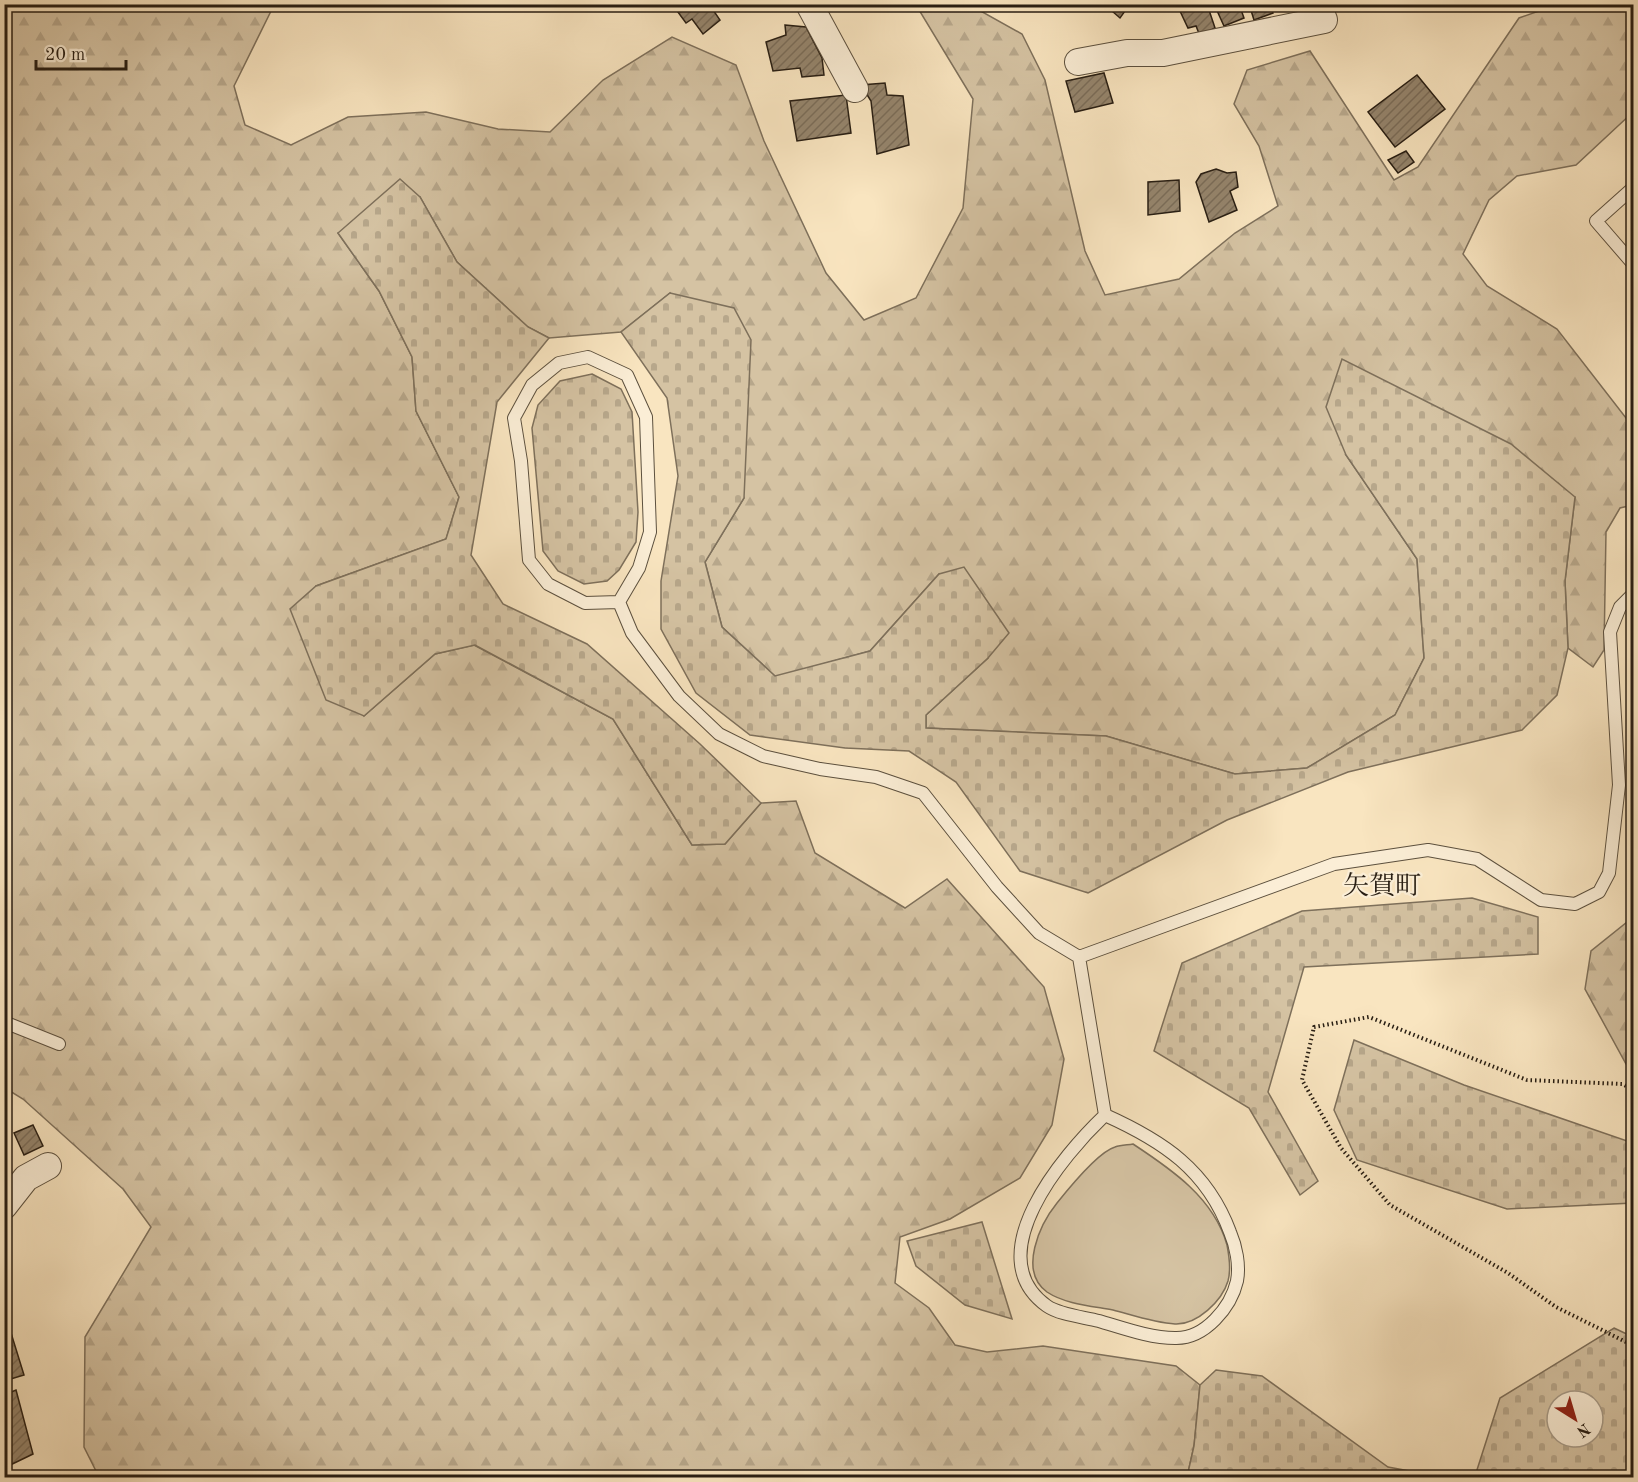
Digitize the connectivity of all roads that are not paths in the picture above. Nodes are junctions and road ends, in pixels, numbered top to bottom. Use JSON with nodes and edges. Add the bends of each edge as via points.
{"nodes":[{"id":1,"x":809,"y":4,"type":"edge"},
{"id":2,"x":1318,"y":4,"type":"edge"},
{"id":3,"x":1078,"y":62,"type":"dead end"},
{"id":4,"x":855,"y":89,"type":"dead end"},
{"id":5,"x":1634,"y":187,"type":"edge"},
{"id":6,"x":1634,"y":265,"type":"edge"},
{"id":7,"x":1634,"y":593,"type":"edge"},
{"id":8,"x":619,"y":602,"type":"junction"},
{"id":9,"x":1079,"y":957,"type":"junction"},
{"id":10,"x":4,"y":1022,"type":"edge"},
{"id":11,"x":59,"y":1044,"type":"dead end"},
{"id":12,"x":1105,"y":1115,"type":"junction"},
{"id":13,"x":48,"y":1166,"type":"dead end"},
{"id":14,"x":4,"y":1206,"type":"edge"}],
"edges":[{"from":1,"to":4,"type":"street"},
{"from":2,"to":3,"type":"street","via":[[1324,20],[1163,53],[1127,53]]},
{"from":5,"to":6,"type":"lane","via":[[1596,221]]},
{"from":7,"to":9,"type":"lane","via":[[1620,607],[1610,632],[1619,785],[1610,873],[1599,892],[1575,904],[1540,900],[1477,859],[1428,849],[1334,864]]},
{"from":8,"to":8,"type":"lane","via":[[585,603],[548,584],[529,560],[514,418],[532,385],[559,363],[588,357],[627,375],[646,417],[650,532],[639,568]]},
{"from":8,"to":9,"type":"lane","via":[[632,633],[679,696],[720,734],[763,756],[820,770],[876,777],[923,793],[1039,933]]},
{"from":9,"to":12,"type":"lane"},
{"from":10,"to":11,"type":"lane"},
{"from":12,"to":12,"type":"lane","via":[[1182,1158],[1220,1203],[1236,1247],[1237,1280],[1224,1312],[1202,1330],[1176,1339],[1135,1331],[1048,1307],[1029,1289],[1020,1263],[1026,1221],[1049,1180],[1080,1139]]},
{"from":13,"to":14,"type":"street","via":[[26,1178]]}]}
